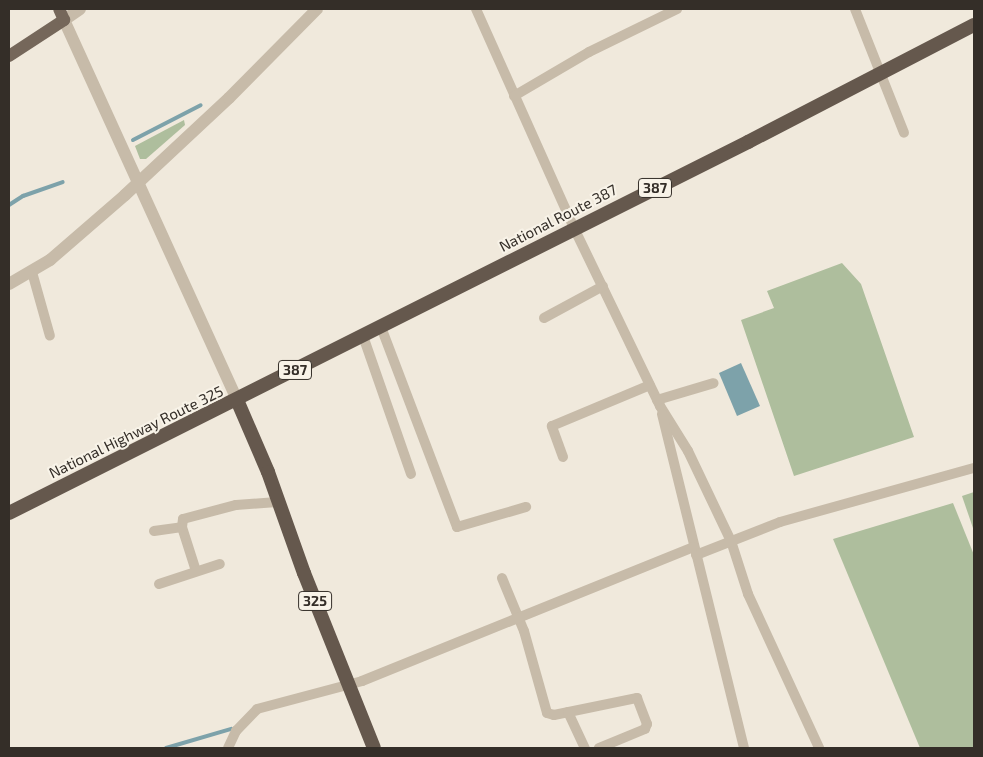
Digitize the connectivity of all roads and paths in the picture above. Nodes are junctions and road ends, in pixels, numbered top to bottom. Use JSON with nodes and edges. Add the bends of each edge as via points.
{"nodes":[{"id":1,"x":80,"y":9,"type":"edge"},
{"id":2,"x":317,"y":9,"type":"edge"},
{"id":3,"x":476,"y":9,"type":"edge"},
{"id":4,"x":677,"y":9,"type":"edge"},
{"id":5,"x":855,"y":9,"type":"edge"},
{"id":6,"x":62,"y":14,"type":"edge"},
{"id":7,"x":974,"y":25,"type":"edge"},
{"id":8,"x":9,"y":56,"type":"edge"},
{"id":9,"x":882,"y":71,"type":"junction"},
{"id":10,"x":514,"y":96,"type":"junction"},
{"id":11,"x":904,"y":133,"type":"dead end"},
{"id":12,"x":138,"y":182,"type":"junction"},
{"id":13,"x":574,"y":228,"type":"junction"},
{"id":14,"x":32,"y":272,"type":"junction"},
{"id":15,"x":9,"y":284,"type":"edge"},
{"id":16,"x":602,"y":286,"type":"junction"},
{"id":17,"x":544,"y":318,"type":"dead end"},
{"id":18,"x":381,"y":327,"type":"junction"},
{"id":19,"x":50,"y":336,"type":"dead end"},
{"id":20,"x":363,"y":336,"type":"junction"},
{"id":21,"x":650,"y":384,"type":"junction"},
{"id":22,"x":714,"y":384,"type":"dead end"},
{"id":23,"x":237,"y":400,"type":"junction"},
{"id":24,"x":658,"y":403,"type":"junction"},
{"id":25,"x":563,"y":457,"type":"dead end"},
{"id":26,"x":974,"y":468,"type":"edge"},
{"id":27,"x":411,"y":474,"type":"dead end"},
{"id":28,"x":277,"y":502,"type":"junction"},
{"id":29,"x":526,"y":506,"type":"dead end"},
{"id":30,"x":9,"y":514,"type":"edge"},
{"id":31,"x":182,"y":527,"type":"junction"},
{"id":32,"x":154,"y":532,"type":"dead end"},
{"id":33,"x":731,"y":541,"type":"junction"},
{"id":34,"x":695,"y":551,"type":"junction"},
{"id":35,"x":220,"y":564,"type":"dead end"},
{"id":36,"x":196,"y":571,"type":"junction"},
{"id":37,"x":502,"y":578,"type":"dead end"},
{"id":38,"x":159,"y":584,"type":"dead end"},
{"id":39,"x":519,"y":620,"type":"junction"},
{"id":40,"x":350,"y":685,"type":"junction"},
{"id":41,"x":568,"y":712,"type":"junction"},
{"id":42,"x":228,"y":748,"type":"edge"},
{"id":43,"x":374,"y":748,"type":"edge"},
{"id":44,"x":584,"y":748,"type":"edge"},
{"id":45,"x":599,"y":748,"type":"edge"},
{"id":46,"x":744,"y":748,"type":"edge"},
{"id":47,"x":819,"y":748,"type":"edge"}],
"edges":[{"from":1,"to":6,"type":"street"},
{"from":2,"to":12,"type":"street","via":[[229,98]]},
{"from":3,"to":10,"type":"street"},
{"from":4,"to":10,"type":"street","via":[[589,52]]},
{"from":5,"to":9,"type":"street"},
{"from":6,"to":8,"type":"main road"},
{"from":6,"to":12,"type":"street"},
{"from":7,"to":9,"type":"highway","name":"National Route 387","number":"387"},
{"from":9,"to":11,"type":"street"},
{"from":9,"to":13,"type":"highway","name":"National Route 387","number":"387"},
{"from":10,"to":13,"type":"street"},
{"from":12,"to":14,"type":"street","via":[[72,242]]},
{"from":12,"to":23,"type":"street"},
{"from":13,"to":16,"type":"street"},
{"from":13,"to":18,"type":"highway","name":"National Route 387","number":"387"},
{"from":14,"to":15,"type":"street"},
{"from":14,"to":19,"type":"street"},
{"from":16,"to":17,"type":"street"},
{"from":16,"to":21,"type":"street"},
{"from":18,"to":20,"type":"highway","name":"National Route 387","number":"387"},
{"from":18,"to":29,"type":"street","via":[[457,527]]},
{"from":20,"to":23,"type":"highway","name":"National Route 387","number":"387"},
{"from":20,"to":27,"type":"street"},
{"from":21,"to":24,"type":"street"},
{"from":21,"to":25,"type":"street","via":[[552,426]]},
{"from":22,"to":24,"type":"street"},
{"from":23,"to":28,"type":"highway","name":"National Highway Route 325","number":"325","via":[[268,472]]},
{"from":23,"to":30,"type":"highway","name":"National Highway Route 325"},
{"from":24,"to":33,"type":"street","via":[[688,451]]},
{"from":24,"to":34,"type":"street"},
{"from":26,"to":33,"type":"street","via":[[780,522]]},
{"from":28,"to":31,"type":"street","via":[[244,503],[186,516]]},
{"from":28,"to":40,"type":"highway","name":"National Highway Route 325","number":"325"},
{"from":31,"to":32,"type":"street"},
{"from":31,"to":36,"type":"street"},
{"from":33,"to":34,"type":"street"},
{"from":33,"to":47,"type":"street","via":[[748,594]]},
{"from":34,"to":39,"type":"street"},
{"from":34,"to":46,"type":"street"},
{"from":35,"to":36,"type":"street"},
{"from":36,"to":38,"type":"street"},
{"from":37,"to":39,"type":"street"},
{"from":39,"to":40,"type":"street"},
{"from":39,"to":41,"type":"street","via":[[547,713]]},
{"from":40,"to":42,"type":"street","via":[[257,709],[236,731]]},
{"from":40,"to":43,"type":"highway","name":"National Highway Route 325","number":"325"},
{"from":41,"to":44,"type":"street"},
{"from":41,"to":45,"type":"street","via":[[637,698],[647,724],[645,728]]}]}
